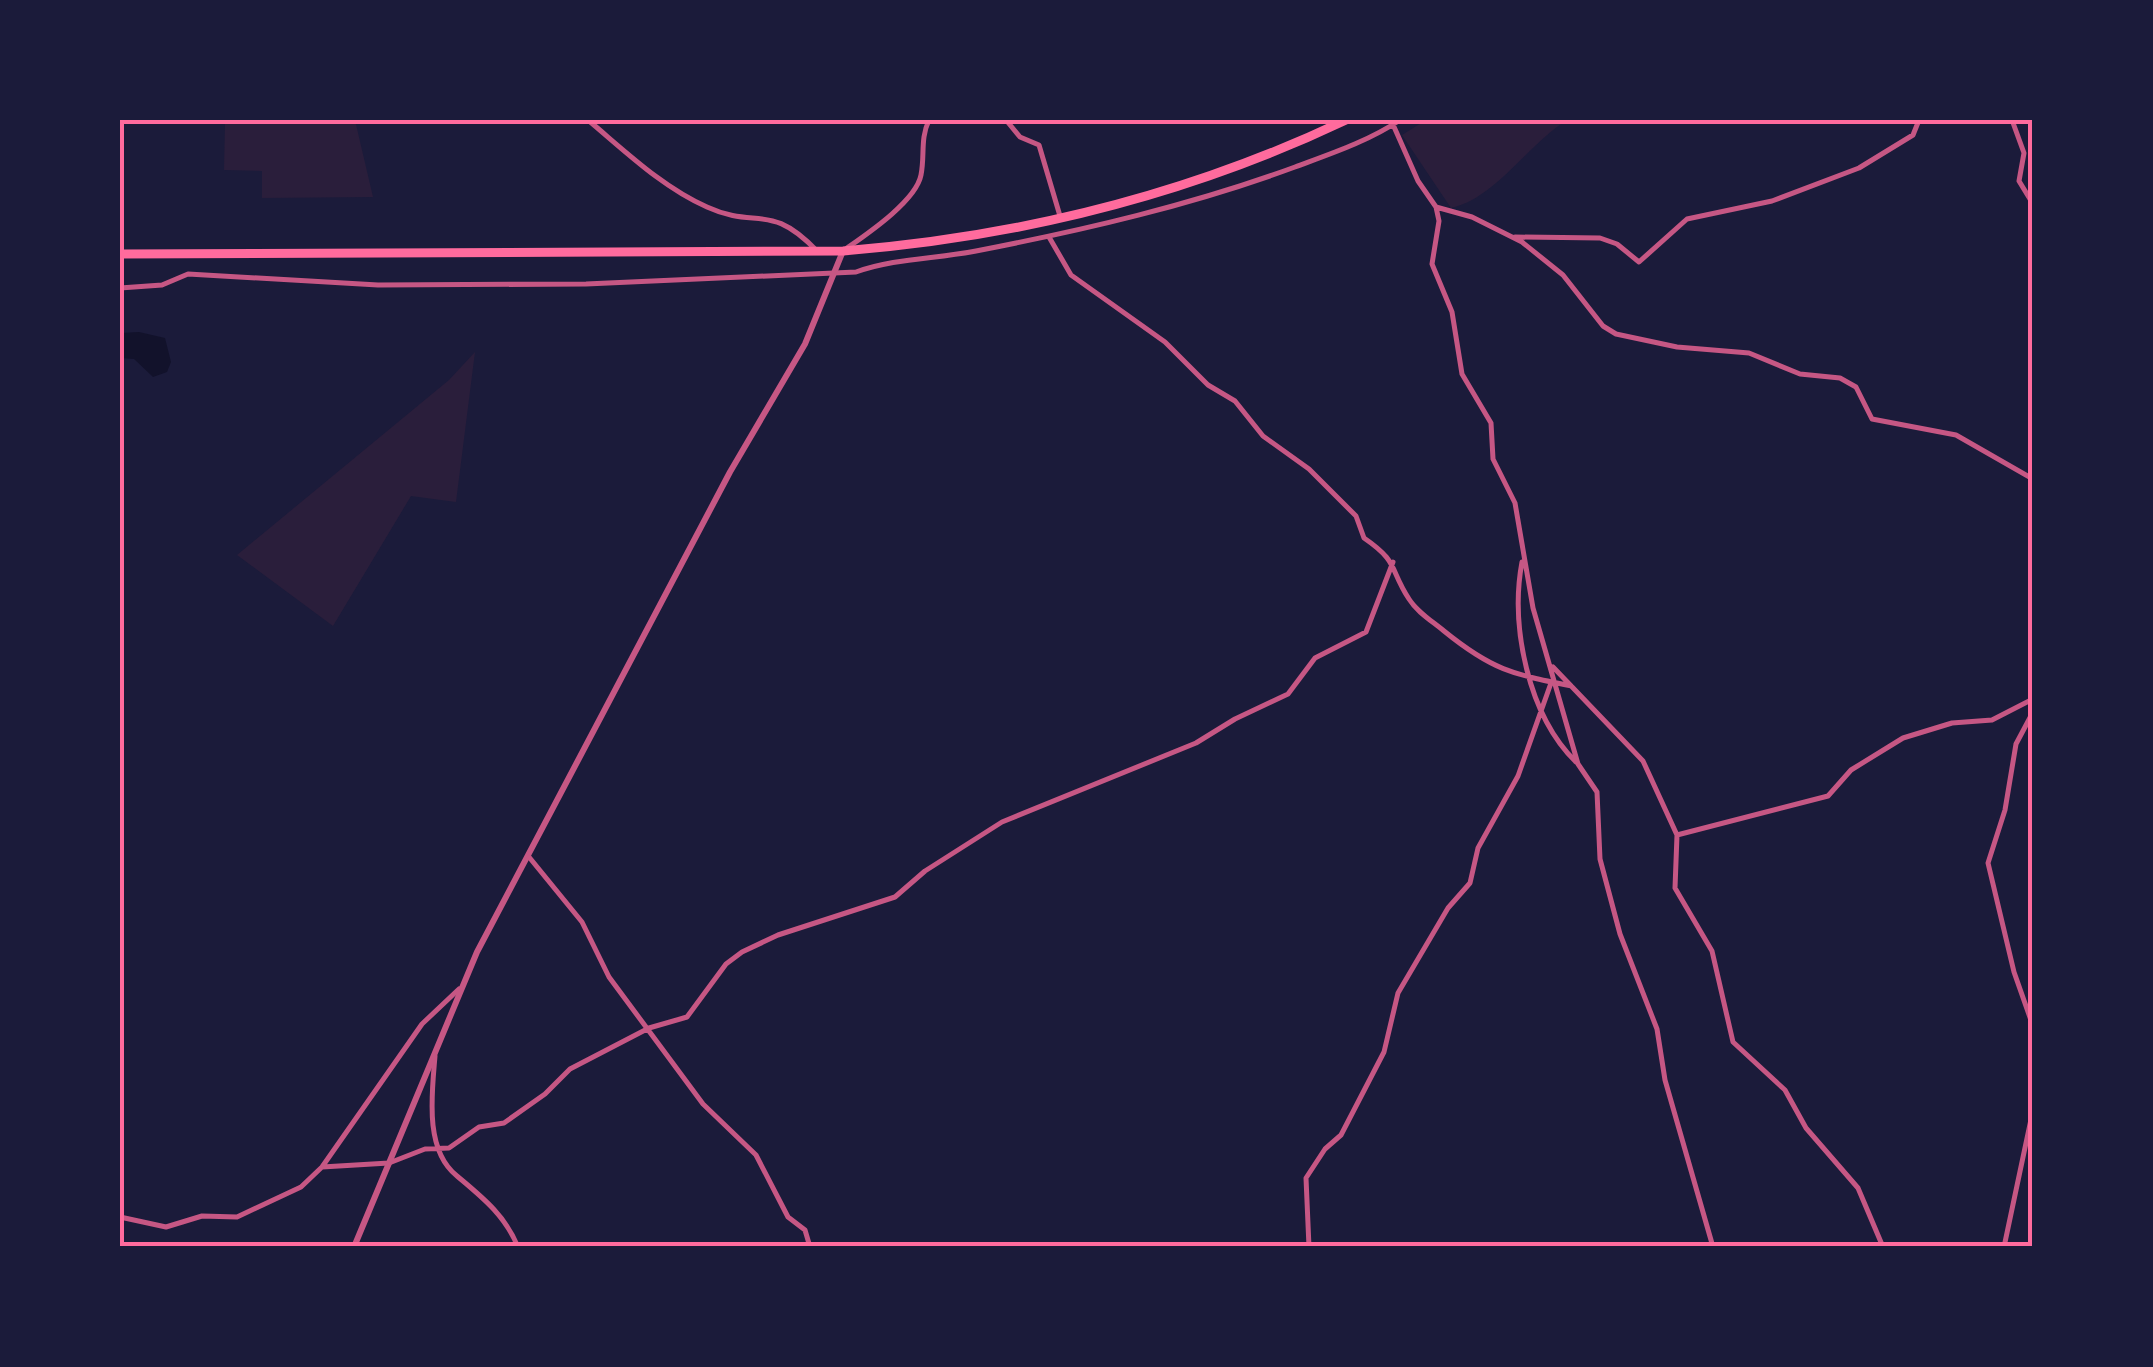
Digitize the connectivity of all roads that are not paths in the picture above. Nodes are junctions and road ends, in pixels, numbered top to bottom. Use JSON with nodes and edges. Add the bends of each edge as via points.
{"nodes":[{"id":1,"x":588,"y":120,"type":"edge"},
{"id":2,"x":928,"y":120,"type":"edge"},
{"id":3,"x":1006,"y":120,"type":"edge"},
{"id":4,"x":1346,"y":120,"type":"edge"},
{"id":5,"x":1400,"y":120,"type":"edge"},
{"id":6,"x":1919,"y":120,"type":"edge"},
{"id":7,"x":2012,"y":120,"type":"edge"},
{"id":8,"x":1392,"y":122,"type":"edge"},
{"id":9,"x":2033,"y":204,"type":"edge"},
{"id":10,"x":1436,"y":208,"type":"junction"},
{"id":11,"x":1061,"y":220,"type":"junction"},
{"id":12,"x":1049,"y":237,"type":"junction"},
{"id":13,"x":1512,"y":237,"type":"junction"},
{"id":14,"x":817,"y":251,"type":"junction"},
{"id":15,"x":843,"y":251,"type":"junction"},
{"id":16,"x":120,"y":254,"type":"edge"},
{"id":17,"x":836,"y":274,"type":"junction"},
{"id":18,"x":120,"y":288,"type":"edge"},
{"id":19,"x":2033,"y":479,"type":"edge"},
{"id":20,"x":1523,"y":555,"type":"junction"},
{"id":21,"x":1392,"y":562,"type":"junction"},
{"id":22,"x":1551,"y":664,"type":"junction"},
{"id":23,"x":1532,"y":678,"type":"junction"},
{"id":24,"x":1554,"y":681,"type":"junction"},
{"id":25,"x":1572,"y":686,"type":"junction"},
{"id":26,"x":2033,"y":699,"type":"edge"},
{"id":27,"x":1541,"y":706,"type":"junction"},
{"id":28,"x":2033,"y":712,"type":"edge"},
{"id":29,"x":1578,"y":764,"type":"junction"},
{"id":30,"x":1677,"y":835,"type":"junction"},
{"id":31,"x":530,"y":857,"type":"junction"},
{"id":32,"x":462,"y":986,"type":"junction"},
{"id":33,"x":2033,"y":1026,"type":"edge"},
{"id":34,"x":649,"y":1028,"type":"junction"},
{"id":35,"x":435,"y":1052,"type":"junction"},
{"id":36,"x":2033,"y":1110,"type":"edge"},
{"id":37,"x":441,"y":1149,"type":"junction"},
{"id":38,"x":389,"y":1163,"type":"junction"},
{"id":39,"x":322,"y":1167,"type":"junction"},
{"id":40,"x":120,"y":1217,"type":"edge"},
{"id":41,"x":354,"y":1247,"type":"edge"},
{"id":42,"x":518,"y":1247,"type":"edge"},
{"id":43,"x":810,"y":1247,"type":"edge"},
{"id":44,"x":1309,"y":1247,"type":"edge"},
{"id":45,"x":1712,"y":1247,"type":"edge"},
{"id":46,"x":1883,"y":1247,"type":"edge"},
{"id":47,"x":2004,"y":1247,"type":"edge"}],
"edges":[{"from":1,"to":14,"type":"street","via":[[678,193],[724,213],[780,220]]},
{"from":2,"to":15,"type":"street","via":[[918,183],[881,224]]},
{"from":3,"to":11,"type":"street","via":[[1020,137],[1039,145]]},
{"from":4,"to":11,"type":"main road","via":[[1194,183]]},
{"from":5,"to":8,"type":"street"},
{"from":6,"to":13,"type":"street","via":[[1913,135],[1859,168],[1772,201],[1687,220],[1639,262],[1600,238]]},
{"from":7,"to":9,"type":"street","via":[[2024,153],[2020,181]]},
{"from":8,"to":10,"type":"street"},
{"from":8,"to":12,"type":"street","via":[[1261,180]]},
{"from":10,"to":13,"type":"street","via":[[1472,216]]},
{"from":10,"to":20,"type":"street","via":[[1432,264],[1452,312],[1462,374],[1491,423],[1493,459],[1515,503]]},
{"from":11,"to":15,"type":"main road","via":[[922,245]]},
{"from":12,"to":17,"type":"street"},
{"from":12,"to":21,"type":"street","via":[[1070,275],[1235,401],[1263,436],[1356,516],[1364,538]]},
{"from":13,"to":19,"type":"street","via":[[1563,275],[1602,326],[1616,334],[1749,353],[1800,374],[1840,378],[1856,387],[1872,419],[1956,436]]},
{"from":14,"to":15,"type":"main road"},
{"from":14,"to":16,"type":"main road"},
{"from":15,"to":17,"type":"street"},
{"from":17,"to":18,"type":"street","via":[[378,285],[188,274],[162,285]]},
{"from":17,"to":31,"type":"street","via":[[805,344],[730,472]]},
{"from":20,"to":22,"type":"street"},
{"from":20,"to":23,"type":"street","via":[[1515,600]]},
{"from":21,"to":23,"type":"street","via":[[1416,608],[1482,662]]},
{"from":21,"to":34,"type":"street","via":[[1366,632],[1315,658],[1288,694],[1181,750],[1002,822],[895,897],[742,952],[687,1017]]},
{"from":22,"to":24,"type":"street"},
{"from":22,"to":25,"type":"street"},
{"from":23,"to":24,"type":"street"},
{"from":23,"to":27,"type":"street"},
{"from":24,"to":25,"type":"street"},
{"from":24,"to":27,"type":"street"},
{"from":24,"to":29,"type":"street"},
{"from":25,"to":30,"type":"street","via":[[1643,761]]},
{"from":26,"to":30,"type":"street","via":[[1992,720],[1903,738],[1851,770],[1828,796]]},
{"from":27,"to":29,"type":"street"},
{"from":27,"to":44,"type":"street","via":[[1518,776],[1478,848],[1470,884],[1398,992],[1384,1052],[1341,1134],[1306,1178]]},
{"from":28,"to":33,"type":"street","via":[[2016,744],[2006,810],[1988,863]]},
{"from":29,"to":45,"type":"street","via":[[1597,792],[1600,859],[1657,1029]]},
{"from":30,"to":46,"type":"street","via":[[1674,888],[1712,951],[1733,1042],[1785,1090],[1806,1128],[1858,1188]]},
{"from":31,"to":32,"type":"street"},
{"from":31,"to":34,"type":"street","via":[[582,922],[609,976]]},
{"from":32,"to":35,"type":"street"},
{"from":32,"to":39,"type":"street","via":[[422,1024]]},
{"from":34,"to":37,"type":"street","via":[[570,1069],[504,1123],[478,1128]]},
{"from":34,"to":43,"type":"street","via":[[703,1104],[756,1155]]},
{"from":35,"to":37,"type":"street","via":[[431,1107]]},
{"from":35,"to":38,"type":"street"},
{"from":36,"to":47,"type":"street"},
{"from":37,"to":38,"type":"street"},
{"from":37,"to":42,"type":"street","via":[[454,1175],[500,1215]]},
{"from":38,"to":39,"type":"street"},
{"from":38,"to":41,"type":"street"},
{"from":39,"to":40,"type":"street","via":[[302,1186],[236,1217],[202,1216],[166,1227]]}]}
